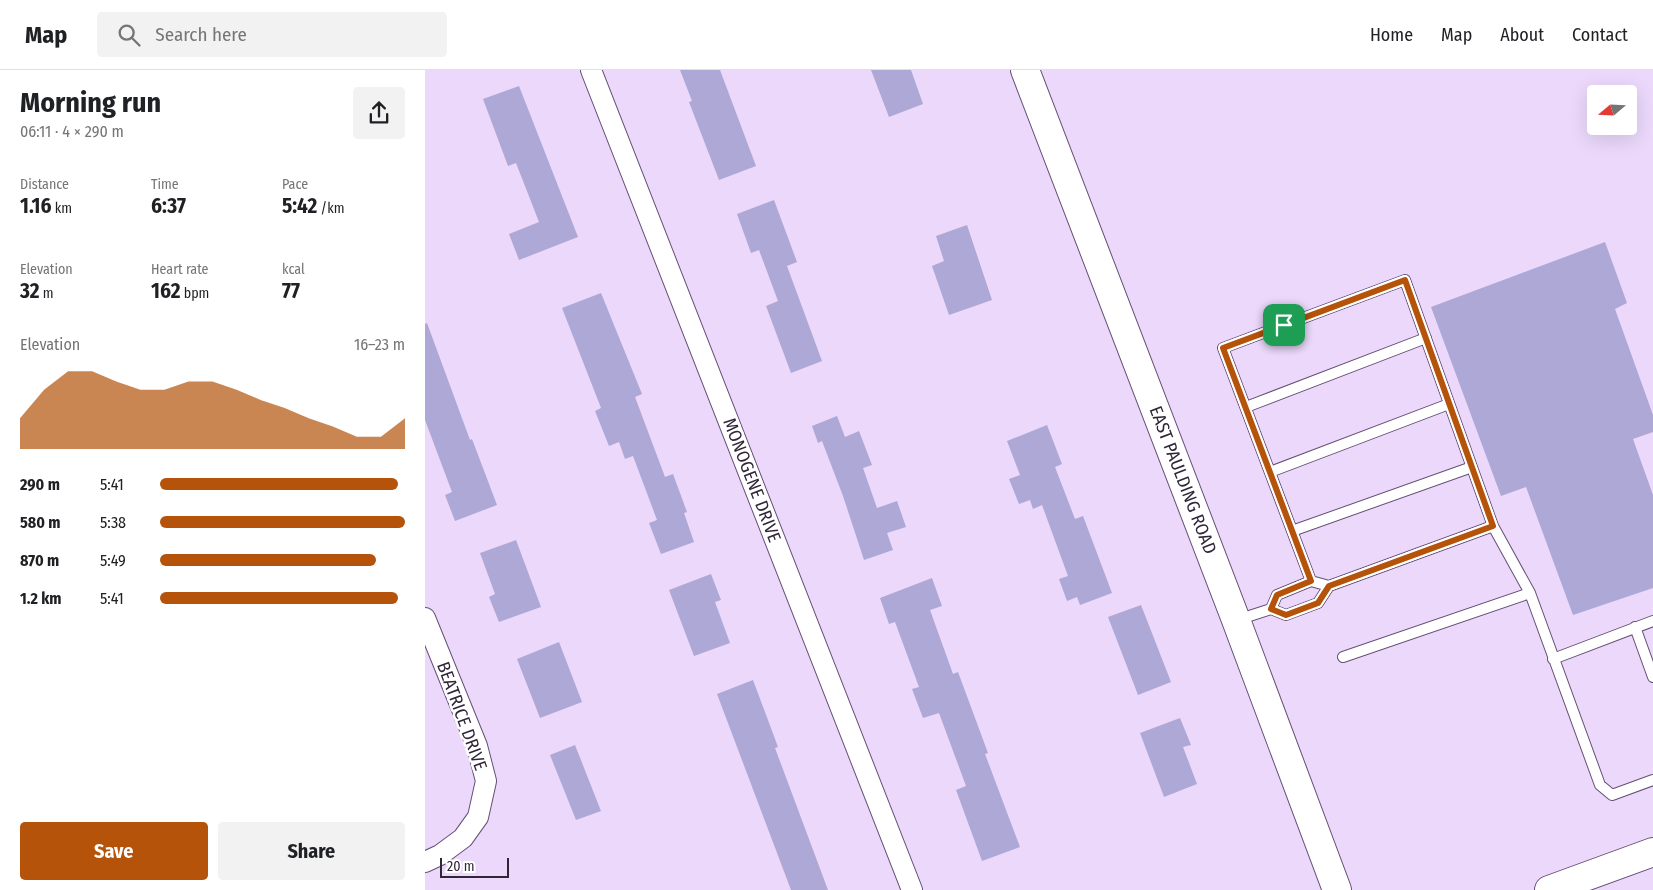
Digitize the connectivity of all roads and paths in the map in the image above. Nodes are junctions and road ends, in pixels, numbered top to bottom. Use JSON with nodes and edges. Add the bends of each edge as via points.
{"nodes":[{"id":1,"x":591,"y":70,"type":"edge"},
{"id":2,"x":1025,"y":70,"type":"edge"},
{"id":3,"x":1426,"y":338,"type":"junction"},
{"id":4,"x":1449,"y":404,"type":"junction"},
{"id":5,"x":1245,"y":407,"type":"junction"},
{"id":6,"x":1471,"y":466,"type":"junction"},
{"id":7,"x":1270,"y":472,"type":"junction"},
{"id":8,"x":1493,"y":526,"type":"junction"},
{"id":9,"x":1292,"y":531,"type":"junction"},
{"id":10,"x":1311,"y":581,"type":"junction"},
{"id":11,"x":1329,"y":586,"type":"junction"},
{"id":12,"x":1530,"y":593,"type":"junction"},
{"id":13,"x":1271,"y":609,"type":"junction"},
{"id":14,"x":425,"y":618,"type":"edge"},
{"id":15,"x":1237,"y":620,"type":"junction"},
{"id":16,"x":1653,"y":621,"type":"edge"},
{"id":17,"x":1635,"y":627,"type":"junction"},
{"id":18,"x":1343,"y":656,"type":"dead end"},
{"id":19,"x":1553,"y":659,"type":"junction"},
{"id":20,"x":1653,"y":677,"type":"edge"},
{"id":21,"x":1653,"y":780,"type":"edge"},
{"id":22,"x":1653,"y":852,"type":"edge"},
{"id":23,"x":425,"y":862,"type":"edge"},
{"id":24,"x":912,"y":890,"type":"edge"},
{"id":25,"x":1337,"y":890,"type":"edge"},
{"id":26,"x":1549,"y":890,"type":"edge"}],
"edges":[{"from":1,"to":24,"type":"street","name":"MONOGENE DRIVE"},
{"from":2,"to":15,"type":"main road","name":"EAST PAULDING ROAD"},
{"from":3,"to":4,"type":"lane"},
{"from":3,"to":5,"type":"lane"},
{"from":3,"to":5,"type":"lane","via":[[1405,280],[1223,348]]},
{"from":4,"to":6,"type":"lane"},
{"from":4,"to":7,"type":"lane"},
{"from":5,"to":7,"type":"lane"},
{"from":6,"to":8,"type":"lane"},
{"from":6,"to":9,"type":"lane"},
{"from":7,"to":9,"type":"lane"},
{"from":8,"to":11,"type":"lane"},
{"from":8,"to":12,"type":"lane"},
{"from":9,"to":10,"type":"lane"},
{"from":10,"to":11,"type":"lane"},
{"from":10,"to":13,"type":"lane","via":[[1277,595]]},
{"from":11,"to":13,"type":"lane","via":[[1318,603],[1286,615]]},
{"from":12,"to":18,"type":"lane"},
{"from":12,"to":19,"type":"lane"},
{"from":13,"to":15,"type":"lane"},
{"from":14,"to":23,"type":"street","name":"BEATRICE DRIVE","via":[[477,746],[486,781],[478,817],[463,838]]},
{"from":15,"to":25,"type":"main road","name":"EAST PAULDING ROAD"},
{"from":16,"to":17,"type":"lane"},
{"from":17,"to":19,"type":"lane"},
{"from":17,"to":20,"type":"lane"},
{"from":19,"to":21,"type":"lane","via":[[1600,785],[1611,795]]},
{"from":22,"to":26,"type":"main road"}]}
